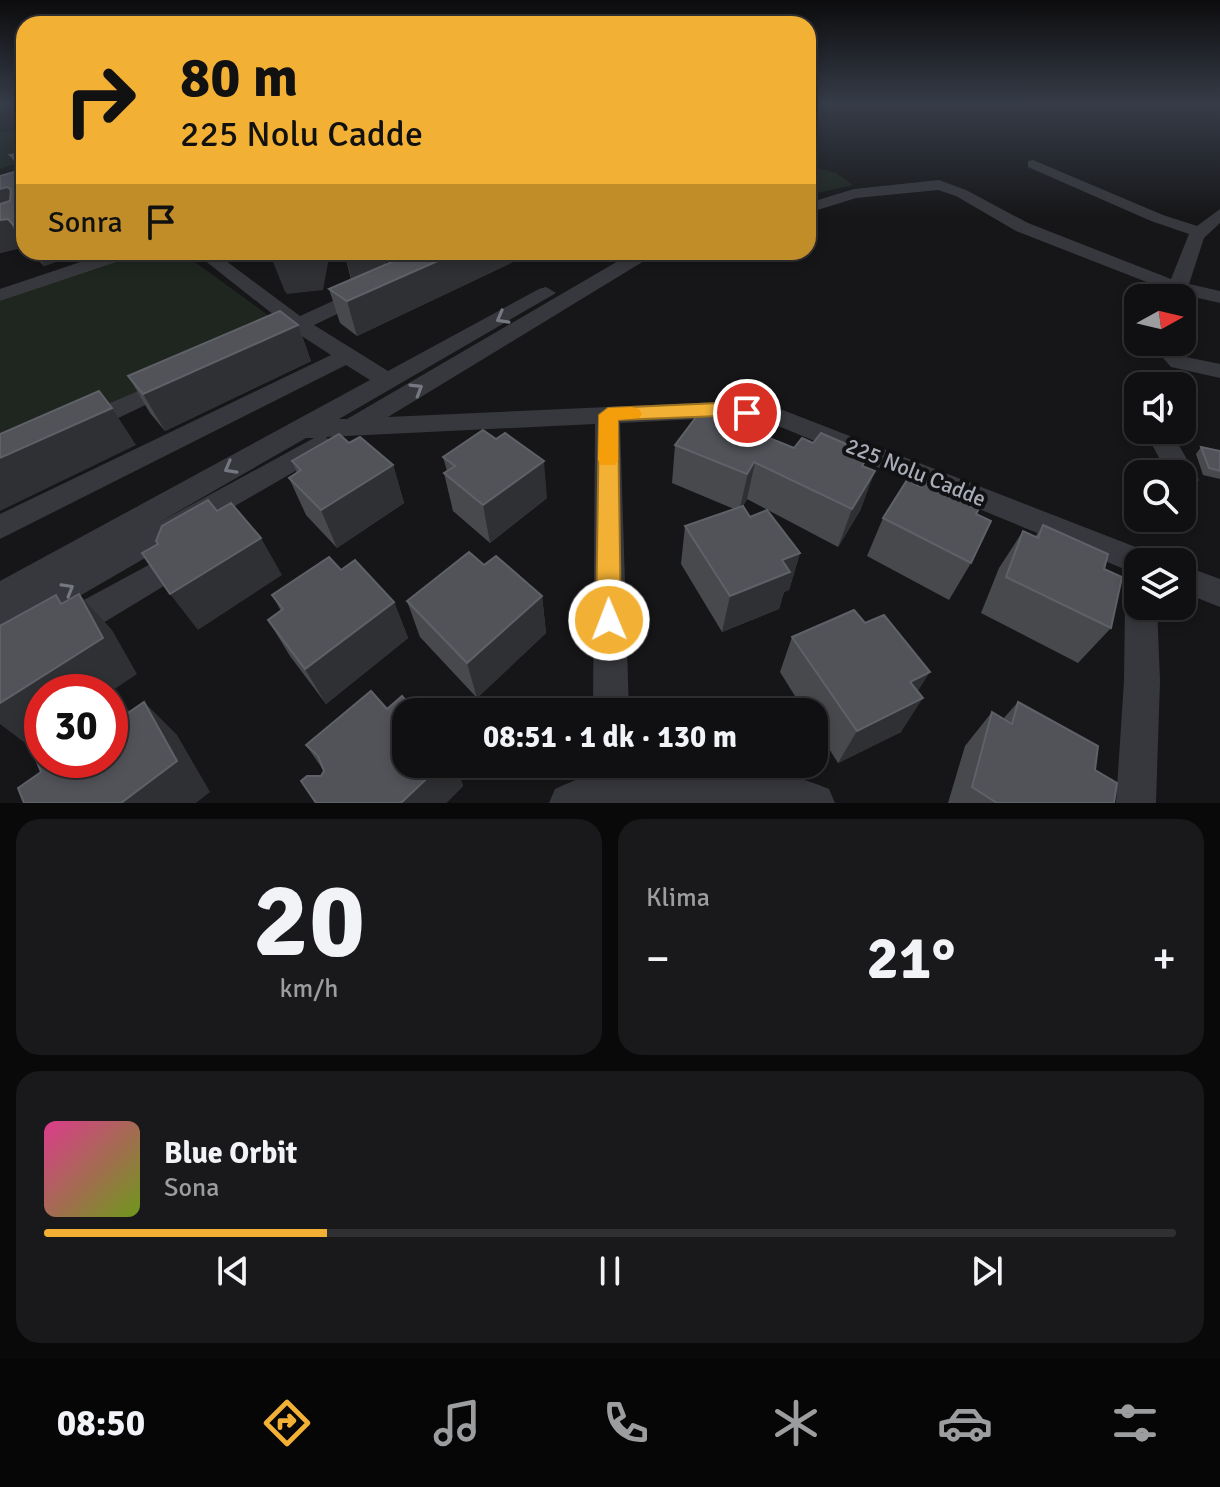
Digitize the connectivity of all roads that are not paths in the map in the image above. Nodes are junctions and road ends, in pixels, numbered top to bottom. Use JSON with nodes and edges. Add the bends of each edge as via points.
{"nodes":[{"id":1,"x":1033,"y":164,"type":"dead end"},
{"id":2,"x":816,"y":206,"type":"edge"},
{"id":3,"x":1220,"y":214,"type":"edge"},
{"id":4,"x":1198,"y":234,"type":"junction"},
{"id":5,"x":1220,"y":241,"type":"edge"},
{"id":6,"x":104,"y":260,"type":"edge"},
{"id":7,"x":214,"y":260,"type":"edge"},
{"id":8,"x":604,"y":260,"type":"edge"},
{"id":9,"x":633,"y":260,"type":"edge"},
{"id":10,"x":387,"y":283,"type":"edge"},
{"id":11,"x":1156,"y":284,"type":"edge"},
{"id":12,"x":1178,"y":284,"type":"edge"},
{"id":13,"x":1196,"y":294,"type":"edge"},
{"id":14,"x":0,"y":295,"type":"edge"},
{"id":15,"x":1220,"y":297,"type":"edge"},
{"id":16,"x":299,"y":325,"type":"junction"},
{"id":17,"x":242,"y":351,"type":"edge"},
{"id":18,"x":348,"y":355,"type":"junction"},
{"id":19,"x":1173,"y":356,"type":"edge"},
{"id":20,"x":1220,"y":371,"type":"edge"},
{"id":21,"x":185,"y":377,"type":"edge"},
{"id":22,"x":389,"y":382,"type":"junction"},
{"id":23,"x":366,"y":391,"type":"junction"},
{"id":24,"x":608,"y":415,"type":"junction"},
{"id":25,"x":360,"y":423,"type":"junction"},
{"id":26,"x":71,"y":430,"type":"edge"},
{"id":27,"x":298,"y":430,"type":"junction"},
{"id":28,"x":0,"y":527,"type":"edge"},
{"id":29,"x":1124,"y":556,"type":"edge"},
{"id":30,"x":171,"y":566,"type":"edge"},
{"id":31,"x":1196,"y":584,"type":"edge"},
{"id":32,"x":1220,"y":593,"type":"edge"},
{"id":33,"x":0,"y":597,"type":"edge"},
{"id":34,"x":1141,"y":620,"type":"edge"},
{"id":35,"x":0,"y":627,"type":"edge"},
{"id":36,"x":41,"y":641,"type":"edge"},
{"id":37,"x":611,"y":698,"type":"edge"},
{"id":38,"x":608,"y":778,"type":"edge"},
{"id":39,"x":641,"y":778,"type":"edge"},
{"id":40,"x":569,"y":803,"type":"edge"},
{"id":41,"x":815,"y":803,"type":"edge"},
{"id":42,"x":1136,"y":803,"type":"edge"}],
"edges":[{"from":1,"to":4,"type":"street"},
{"from":2,"to":11,"type":"street","via":[[854,194],[939,185]]},
{"from":3,"to":4,"type":"street"},
{"from":4,"to":5,"type":"street"},
{"from":4,"to":12,"type":"street"},
{"from":6,"to":14,"type":"street"},
{"from":7,"to":16,"type":"street"},
{"from":8,"to":22,"type":"street","one_way":true},
{"from":25,"to":9,"type":"street","one_way":true},
{"from":10,"to":16,"type":"street"},
{"from":13,"to":15,"type":"street"},
{"from":16,"to":17,"type":"street"},
{"from":16,"to":18,"type":"street"},
{"from":18,"to":22,"type":"street"},
{"from":18,"to":28,"type":"street"},
{"from":19,"to":20,"type":"street"},
{"from":21,"to":26,"type":"street"},
{"from":22,"to":23,"type":"street"},
{"from":23,"to":25,"type":"street"},
{"from":23,"to":27,"type":"street"},
{"from":24,"to":25,"type":"street","name":"225 Nolu Cadde"},
{"from":24,"to":29,"type":"street","name":"225 Nolu Cadde","via":[[719,410],[775,415]]},
{"from":24,"to":37,"type":"street"},
{"from":25,"to":27,"type":"street","name":"225 Nolu Cadde"},
{"from":35,"to":25,"type":"street","one_way":true},
{"from":27,"to":33,"type":"street","one_way":true},
{"from":30,"to":36,"type":"street"},
{"from":31,"to":32,"type":"street"},
{"from":34,"to":42,"type":"street"},
{"from":38,"to":40,"type":"street"},
{"from":39,"to":41,"type":"street","via":[[774,791]]}]}
